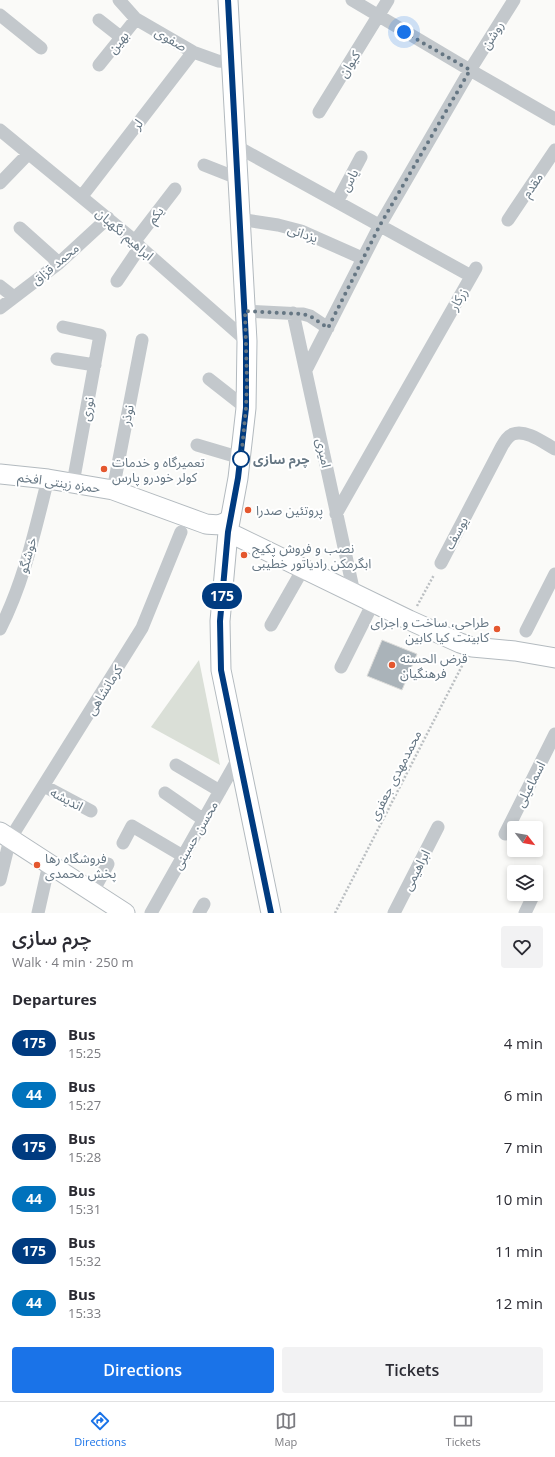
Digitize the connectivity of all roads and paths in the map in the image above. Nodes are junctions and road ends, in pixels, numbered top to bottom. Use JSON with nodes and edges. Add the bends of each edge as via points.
{"nodes":[{"id":1,"x":119,"y":0,"type":"edge"},
{"id":2,"x":228,"y":0,"type":"edge"},
{"id":3,"x":352,"y":0,"type":"edge"},
{"id":4,"x":388,"y":0,"type":"edge"},
{"id":5,"x":514,"y":0,"type":"edge"},
{"id":6,"x":0,"y":15,"type":"edge"},
{"id":7,"x":378,"y":16,"type":"junction"},
{"id":8,"x":136,"y":19,"type":"junction"},
{"id":9,"x":99,"y":20,"type":"dead end"},
{"id":10,"x":122,"y":38,"type":"junction"},
{"id":11,"x":41,"y":48,"type":"dead end"},
{"id":12,"x":193,"y":52,"type":"junction"},
{"id":13,"x":232,"y":62,"type":"junction"},
{"id":14,"x":99,"y":65,"type":"dead end"},
{"id":15,"x":470,"y":70,"type":"junction"},
{"id":16,"x":319,"y":112,"type":"dead end"},
{"id":17,"x":555,"y":119,"type":"edge"},
{"id":18,"x":0,"y":130,"type":"edge"},
{"id":19,"x":236,"y":146,"type":"junction"},
{"id":20,"x":555,"y":150,"type":"edge"},
{"id":21,"x":28,"y":154,"type":"junction"},
{"id":22,"x":361,"y":158,"type":"dead end"},
{"id":23,"x":204,"y":165,"type":"dead end"},
{"id":24,"x":237,"y":178,"type":"junction"},
{"id":25,"x":0,"y":183,"type":"edge"},
{"id":26,"x":175,"y":188,"type":"dead end"},
{"id":27,"x":82,"y":196,"type":"junction"},
{"id":28,"x":338,"y":202,"type":"junction"},
{"id":29,"x":108,"y":218,"type":"junction"},
{"id":30,"x":239,"y":218,"type":"junction"},
{"id":31,"x":508,"y":220,"type":"dead end"},
{"id":32,"x":380,"y":225,"type":"junction"},
{"id":33,"x":20,"y":228,"type":"dead end"},
{"id":34,"x":138,"y":244,"type":"junction"},
{"id":35,"x":362,"y":258,"type":"junction"},
{"id":36,"x":59,"y":263,"type":"junction"},
{"id":37,"x":117,"y":281,"type":"dead end"},
{"id":38,"x":0,"y":286,"type":"edge"},
{"id":39,"x":14,"y":297,"type":"junction"},
{"id":40,"x":0,"y":308,"type":"edge"},
{"id":41,"x":245,"y":311,"type":"junction"},
{"id":42,"x":293,"y":313,"type":"junction"},
{"id":43,"x":63,"y":327,"type":"dead end"},
{"id":44,"x":328,"y":328,"type":"junction"},
{"id":45,"x":142,"y":340,"type":"dead end"},
{"id":46,"x":246,"y":341,"type":"junction"},
{"id":47,"x":57,"y":359,"type":"dead end"},
{"id":48,"x":95,"y":365,"type":"junction"},
{"id":49,"x":306,"y":370,"type":"junction"},
{"id":50,"x":209,"y":379,"type":"dead end"},
{"id":51,"x":246,"y":408,"type":"junction"},
{"id":52,"x":197,"y":445,"type":"dead end"},
{"id":53,"x":555,"y":449,"type":"edge"},
{"id":54,"x":241,"y":458,"type":"junction"},
{"id":55,"x":0,"y":474,"type":"edge"},
{"id":56,"x":48,"y":479,"type":"junction"},
{"id":57,"x":73,"y":483,"type":"junction"},
{"id":58,"x":113,"y":490,"type":"junction"},
{"id":59,"x":336,"y":514,"type":"junction"},
{"id":60,"x":229,"y":526,"type":"junction"},
{"id":61,"x":181,"y":532,"type":"dead end"},
{"id":62,"x":441,"y":563,"type":"joint"},
{"id":63,"x":303,"y":569,"type":"junction"},
{"id":64,"x":555,"y":574,"type":"edge"},
{"id":65,"x":354,"y":593,"type":"junction"},
{"id":66,"x":373,"y":603,"type":"junction"},
{"id":67,"x":409,"y":620,"type":"junction"},
{"id":68,"x":271,"y":625,"type":"dead end"},
{"id":69,"x":0,"y":629,"type":"edge"},
{"id":70,"x":526,"y":631,"type":"dead end"},
{"id":71,"x":472,"y":647,"type":"junction"},
{"id":72,"x":555,"y":658,"type":"edge"},
{"id":73,"x":341,"y":667,"type":"dead end"},
{"id":74,"x":555,"y":734,"type":"edge"},
{"id":75,"x":239,"y":758,"type":"junction"},
{"id":76,"x":176,"y":765,"type":"dead end"},
{"id":77,"x":44,"y":786,"type":"junction"},
{"id":78,"x":220,"y":791,"type":"junction"},
{"id":79,"x":165,"y":793,"type":"dead end"},
{"id":80,"x":91,"y":811,"type":"dead end"},
{"id":81,"x":204,"y":820,"type":"junction"},
{"id":82,"x":438,"y":827,"type":"dead end"},
{"id":83,"x":504,"y":834,"type":"dead end"},
{"id":84,"x":5,"y":836,"type":"edge"},
{"id":85,"x":123,"y":843,"type":"dead end"},
{"id":86,"x":183,"y":856,"type":"junction"},
{"id":87,"x":49,"y":864,"type":"junction"},
{"id":88,"x":108,"y":864,"type":"dead end"},
{"id":89,"x":0,"y":880,"type":"edge"},
{"id":90,"x":92,"y":892,"type":"junction"},
{"id":91,"x":530,"y":901,"type":"edge"},
{"id":92,"x":38,"y":913,"type":"edge"},
{"id":93,"x":125,"y":913,"type":"edge"},
{"id":94,"x":151,"y":913,"type":"edge"},
{"id":95,"x":271,"y":913,"type":"edge"},
{"id":96,"x":335,"y":913,"type":"edge"},
{"id":97,"x":394,"y":913,"type":"edge"},
{"id":98,"x":525,"y":913,"type":"edge"}],
"edges":[{"from":1,"to":8,"type":"street","name":"صفوی"},
{"from":2,"to":13,"type":"street"},
{"from":3,"to":7,"type":"street"},
{"from":4,"to":7,"type":"street","name":"کیوان"},
{"from":5,"to":15,"type":"street","name":"روشن"},
{"from":6,"to":11,"type":"street"},
{"from":7,"to":15,"type":"street"},
{"from":7,"to":16,"type":"street","name":"کیوان"},
{"from":8,"to":10,"type":"street","name":"بهین"},
{"from":8,"to":12,"type":"street","name":"صفوی"},
{"from":9,"to":10,"type":"street"},
{"from":10,"to":14,"type":"street","name":"بهین"},
{"from":12,"to":13,"type":"street","name":"صفوی","via":[[218,61]]},
{"from":12,"to":27,"type":"street","name":"لر"},
{"from":13,"to":19,"type":"street"},
{"from":15,"to":17,"type":"street"},
{"from":15,"to":32,"type":"street","name":"روشن"},
{"from":18,"to":21,"type":"street","name":"ابراهیم نگهبان"},
{"from":19,"to":24,"type":"street"},
{"from":19,"to":28,"type":"street","name":"زرکار"},
{"from":20,"to":31,"type":"street","name":"مقدم"},
{"from":21,"to":25,"type":"street"},
{"from":21,"to":27,"type":"street","name":"ابراهیم نگهبان"},
{"from":22,"to":28,"type":"street","name":"یاس"},
{"from":23,"to":24,"type":"street"},
{"from":24,"to":30,"type":"street"},
{"from":26,"to":34,"type":"street","name":"یکم"},
{"from":27,"to":29,"type":"street","name":"ابراهیم نگهبان"},
{"from":28,"to":32,"type":"street","name":"زرکار"},
{"from":29,"to":34,"type":"street","name":"ابراهیم نگهبان"},
{"from":29,"to":36,"type":"street","name":"محمد قزاق"},
{"from":30,"to":35,"type":"street","name":"یزدانی","via":[[301,231]]},
{"from":30,"to":41,"type":"street"},
{"from":32,"to":35,"type":"street","name":"روشن"},
{"from":32,"to":59,"type":"street","name":"زرکار","via":[[474,272]]},
{"from":33,"to":36,"type":"street"},
{"from":34,"to":37,"type":"street","name":"یکم"},
{"from":34,"to":46,"type":"street","name":"ابراهیم نگهبان"},
{"from":35,"to":44,"type":"street","name":"روشن"},
{"from":36,"to":39,"type":"street","name":"محمد قزاق"},
{"from":38,"to":39,"type":"street"},
{"from":39,"to":40,"type":"street","name":"محمد قزاق"},
{"from":41,"to":42,"type":"street"},
{"from":41,"to":46,"type":"street"},
{"from":42,"to":44,"type":"street","via":[[310,316]]},
{"from":42,"to":49,"type":"street","name":"امیری"},
{"from":43,"to":48,"type":"street","name":"نوری","via":[[100,335]]},
{"from":44,"to":49,"type":"street","name":"روشن"},
{"from":45,"to":58,"type":"street","name":"نوذر"},
{"from":46,"to":51,"type":"street"},
{"from":47,"to":48,"type":"street"},
{"from":48,"to":57,"type":"street","name":"نوری"},
{"from":49,"to":59,"type":"street","name":"امیری"},
{"from":50,"to":51,"type":"street"},
{"from":51,"to":54,"type":"street"},
{"from":52,"to":54,"type":"street"},
{"from":53,"to":62,"type":"street","name":"یوسف","via":[[529,435],[521,433],[508,437]]},
{"from":54,"to":60,"type":"street"},
{"from":55,"to":56,"type":"street","name":"حمزه زینتی افخم"},
{"from":56,"to":57,"type":"street","name":"حمزه زینتی افخم"},
{"from":56,"to":69,"type":"street","name":"خوشگو","via":[[27,560],[11,608]]},
{"from":57,"to":58,"type":"street","name":"حمزه زینتی افخم"},
{"from":58,"to":60,"type":"street","name":"حمزه زینتی افخم","via":[[206,524]]},
{"from":59,"to":65,"type":"street","name":"امیری"},
{"from":60,"to":63,"type":"street"},
{"from":60,"to":75,"type":"street","via":[[220,621],[221,670]]},
{"from":61,"to":77,"type":"street","name":"کرمانشاهی","via":[[142,628]]},
{"from":62,"to":67,"type":"path","name":"یوسف"},
{"from":63,"to":65,"type":"street"},
{"from":63,"to":68,"type":"street"},
{"from":64,"to":70,"type":"street"},
{"from":65,"to":66,"type":"street"},
{"from":66,"to":67,"type":"street"},
{"from":66,"to":73,"type":"street"},
{"from":67,"to":71,"type":"street"},
{"from":71,"to":72,"type":"street"},
{"from":71,"to":96,"type":"path","name":"محمدمهدی جعفری"},
{"from":74,"to":83,"type":"street","name":"اسماعیلی"},
{"from":75,"to":78,"type":"street","name":"محسن حسینی"},
{"from":75,"to":95,"type":"street"},
{"from":76,"to":78,"type":"street"},
{"from":77,"to":80,"type":"street","name":"اندیشه"},
{"from":77,"to":84,"type":"street","name":"کرمانشاهی"},
{"from":78,"to":81,"type":"street","name":"محسن حسینی"},
{"from":79,"to":81,"type":"street"},
{"from":81,"to":86,"type":"street","name":"محسن حسینی"},
{"from":82,"to":97,"type":"street","name":"ابراهیمی"},
{"from":84,"to":87,"type":"street"},
{"from":84,"to":89,"type":"street","name":"کرمانشاهی"},
{"from":85,"to":86,"type":"street","via":[[132,826]]},
{"from":86,"to":94,"type":"street","name":"محسن حسینی"},
{"from":87,"to":90,"type":"street"},
{"from":87,"to":92,"type":"street"},
{"from":88,"to":90,"type":"street"},
{"from":90,"to":93,"type":"street"},
{"from":91,"to":98,"type":"street"}]}
